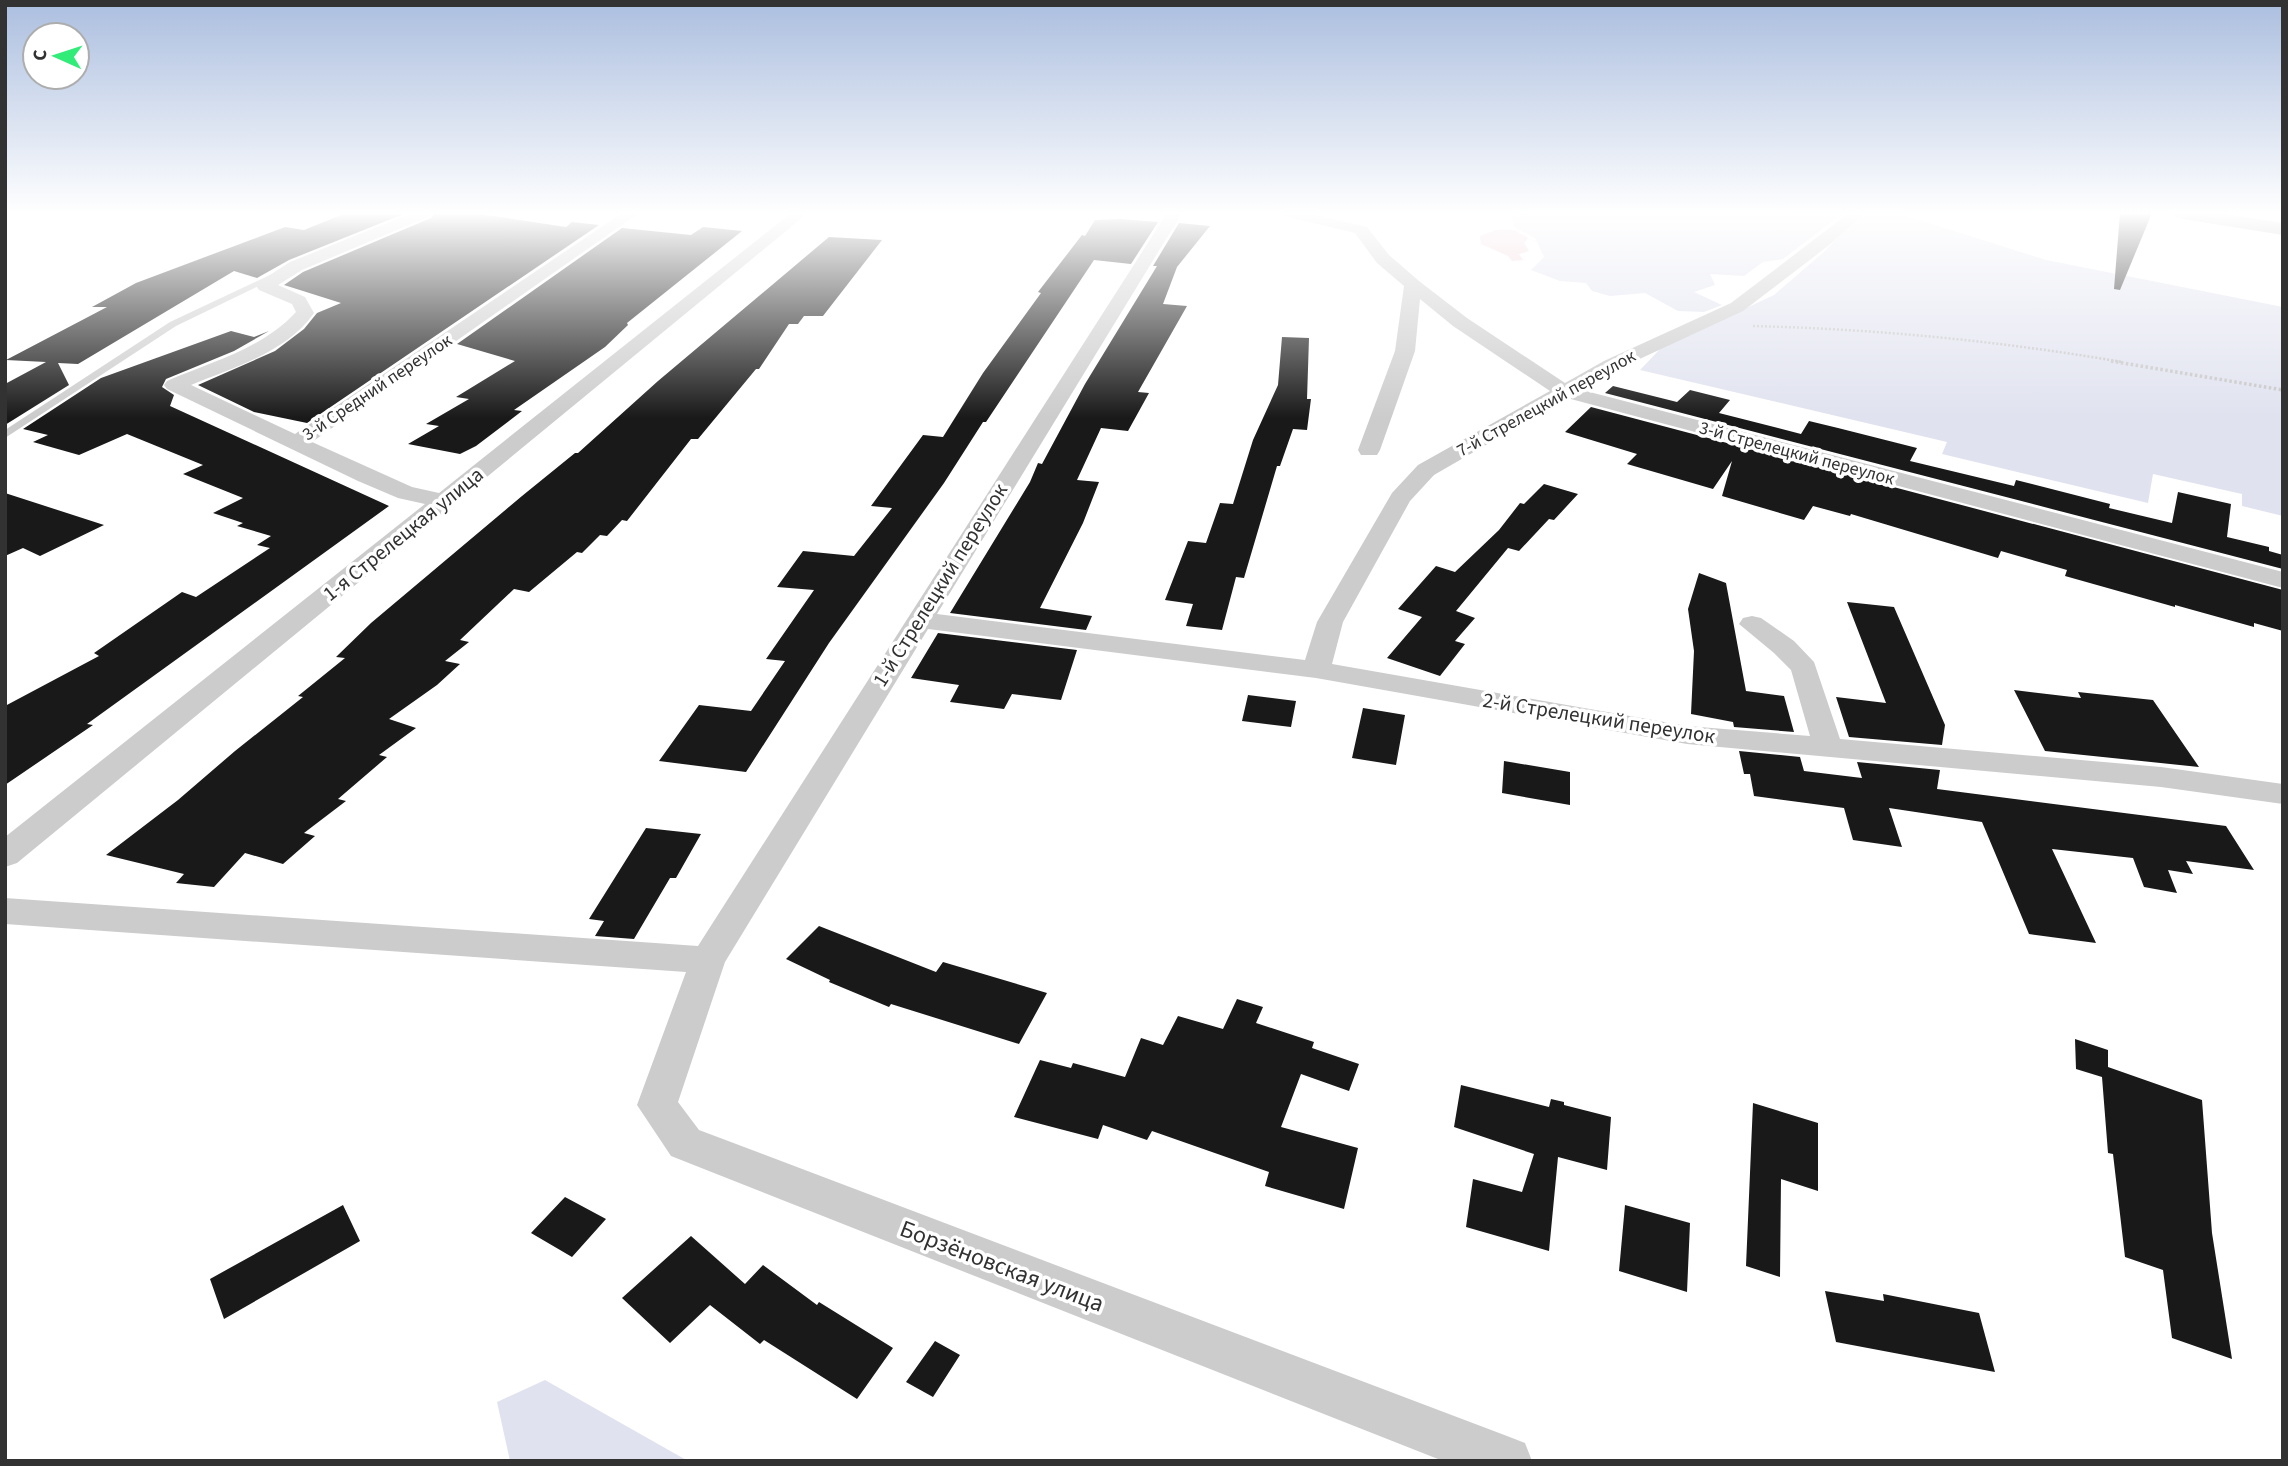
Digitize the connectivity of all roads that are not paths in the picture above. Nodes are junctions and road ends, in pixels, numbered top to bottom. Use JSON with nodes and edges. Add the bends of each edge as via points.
{"nodes":[{"id":1,"x":263,"y":281,"type":"edge"},
{"id":2,"x":272,"y":281,"type":"edge"},
{"id":3,"x":532,"y":281,"type":"edge"},
{"id":4,"x":716,"y":281,"type":"edge"},
{"id":5,"x":1131,"y":281,"type":"edge"},
{"id":6,"x":1409,"y":281,"type":"edge"},
{"id":7,"x":1771,"y":281,"type":"edge"},
{"id":8,"x":1413,"y":285,"type":"junction"},
{"id":9,"x":1564,"y":391,"type":"junction"},
{"id":10,"x":5,"y":435,"type":"edge"},
{"id":11,"x":296,"y":443,"type":"junction"},
{"id":12,"x":1369,"y":450,"type":"dead end"},
{"id":13,"x":445,"y":501,"type":"junction"},
{"id":14,"x":2283,"y":580,"type":"edge"},
{"id":15,"x":918,"y":620,"type":"junction"},
{"id":16,"x":1752,"y":624,"type":"dead end"},
{"id":17,"x":1316,"y":670,"type":"junction"},
{"id":18,"x":1828,"y":748,"type":"junction"},
{"id":19,"x":2283,"y":794,"type":"edge"},
{"id":20,"x":5,"y":855,"type":"edge"},
{"id":21,"x":5,"y":911,"type":"edge"},
{"id":22,"x":708,"y":960,"type":"junction"},
{"id":23,"x":1507,"y":1461,"type":"edge"}],
"edges":[{"from":1,"to":10,"type":"lane","via":[[173,324]]},
{"from":2,"to":11,"type":"street","via":[[265,286],[299,301],[305,313],[297,325],[174,385]]},
{"from":3,"to":11,"type":"street","name":"3-й Средний переулок"},
{"from":4,"to":13,"type":"street","name":"1-я Стрелецкая улица"},
{"from":5,"to":15,"type":"street","name":"1-й Стрелецкий переулок"},
{"from":6,"to":8,"type":"street","name":"3-й Стрелецкий переулок"},
{"from":7,"to":9,"type":"street","name":"7-й Стрелецкий переулок","via":[[1737,307]]},
{"from":8,"to":9,"type":"street","name":"3-й Стрелецкий переулок"},
{"from":8,"to":12,"type":"street","via":[[1405,351]]},
{"from":9,"to":14,"type":"street","name":"3-й Стрелецкий переулок"},
{"from":9,"to":17,"type":"street","name":"7-й Стрелецкий переулок","via":[[1426,470],[1400,498],[1330,622]]},
{"from":11,"to":13,"type":"street","via":[[406,493]]},
{"from":13,"to":20,"type":"street","name":"1-я Стрелецкая улица"},
{"from":15,"to":17,"type":"street","name":"2-й Стрелецкий переулок"},
{"from":15,"to":22,"type":"street","name":"1-й Стрелецкий переулок"},
{"from":16,"to":18,"type":"street","via":[[1804,668]]},
{"from":17,"to":18,"type":"street","name":"2-й Стрелецкий переулок","via":[[1687,735]]},
{"from":18,"to":19,"type":"street","name":"2-й Стрелецкий переулок","via":[[2161,777]]},
{"from":21,"to":22,"type":"street"},
{"from":22,"to":23,"type":"street","name":"Борзёновская улица","via":[[657,1105],[685,1143]]}]}
